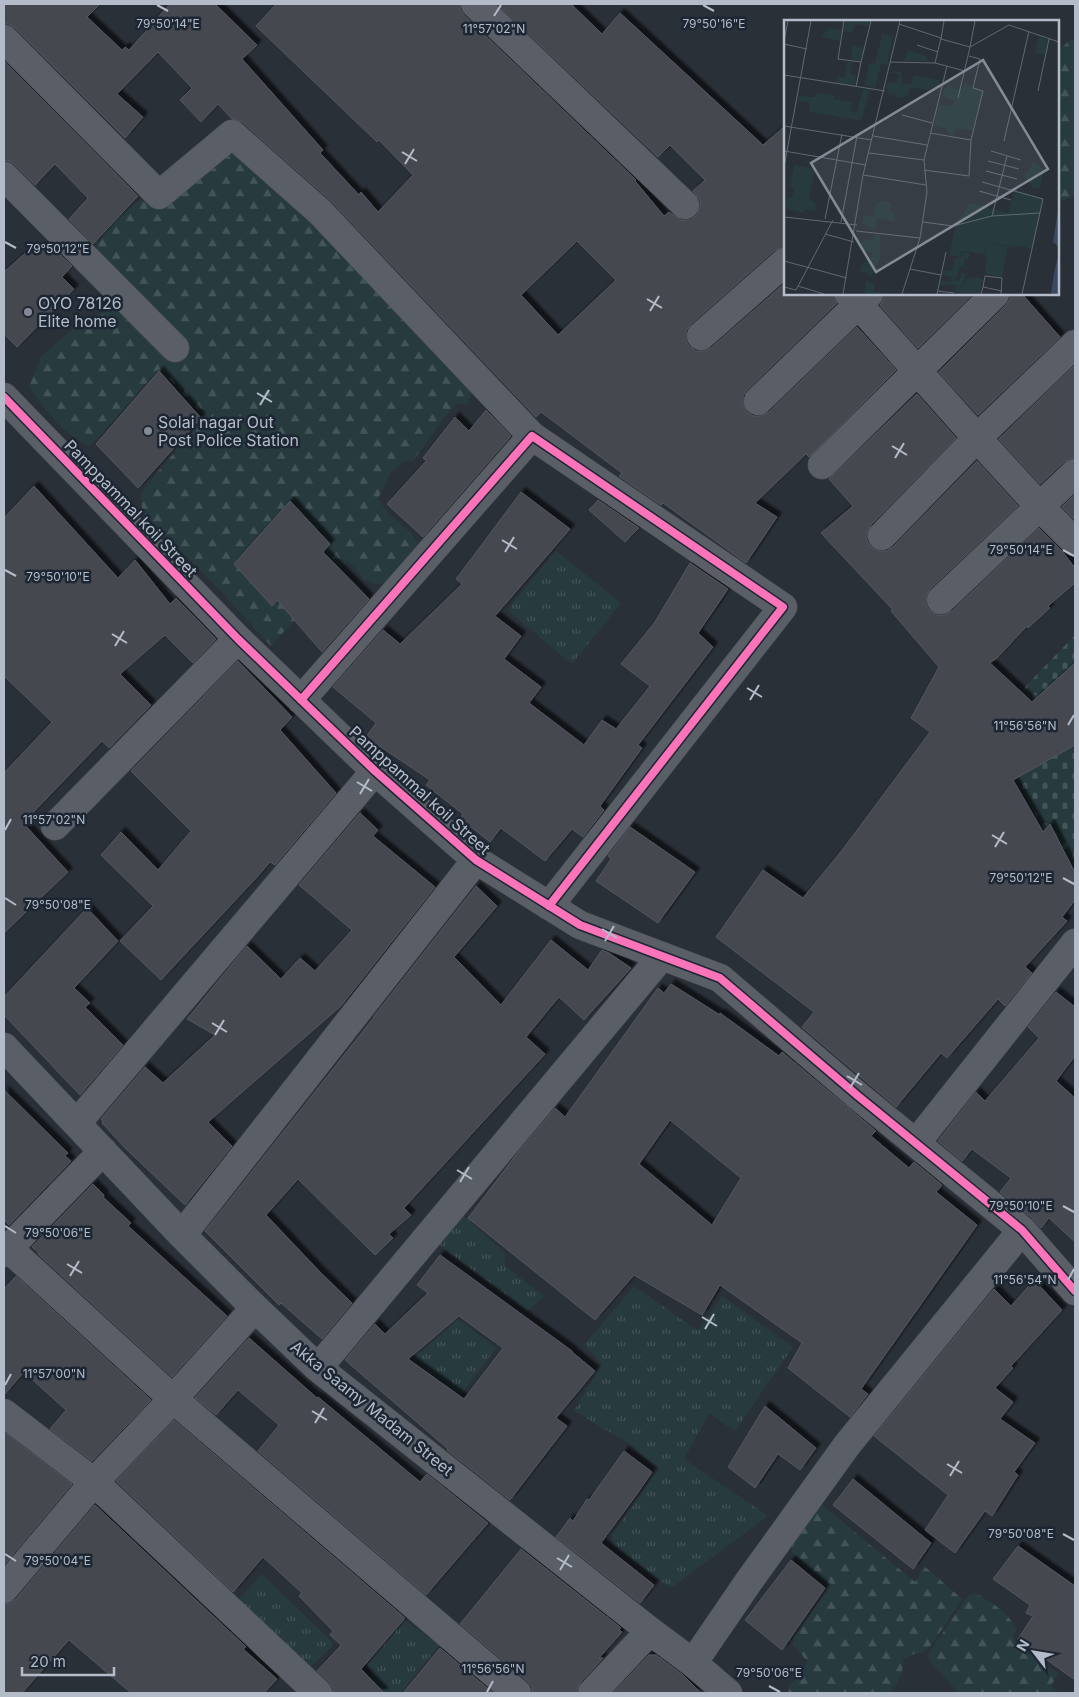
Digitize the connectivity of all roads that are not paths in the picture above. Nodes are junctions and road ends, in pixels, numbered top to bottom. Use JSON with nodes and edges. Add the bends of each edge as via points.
{"nodes":[{"id":1,"x":475,"y":4,"type":"edge"},
{"id":2,"x":4,"y":39,"type":"edge"},
{"id":3,"x":4,"y":177,"type":"edge"},
{"id":4,"x":685,"y":205,"type":"dead end"},
{"id":5,"x":784,"y":263,"type":"edge"},
{"id":6,"x":994,"y":295,"type":"edge"},
{"id":7,"x":859,"y":297,"type":"edge"},
{"id":8,"x":701,"y":336,"type":"dead end"},
{"id":9,"x":1075,"y":344,"type":"edge"},
{"id":10,"x":174,"y":348,"type":"dead end"},
{"id":11,"x":918,"y":371,"type":"junction"},
{"id":12,"x":4,"y":397,"type":"edge"},
{"id":13,"x":758,"y":401,"type":"dead end"},
{"id":14,"x":532,"y":436,"type":"junction"},
{"id":15,"x":977,"y":438,"type":"junction"},
{"id":16,"x":822,"y":465,"type":"dead end"},
{"id":17,"x":1075,"y":473,"type":"edge"},
{"id":18,"x":1040,"y":507,"type":"junction"},
{"id":19,"x":882,"y":536,"type":"dead end"},
{"id":20,"x":1075,"y":542,"type":"edge"},
{"id":21,"x":941,"y":600,"type":"dead end"},
{"id":22,"x":238,"y":639,"type":"junction"},
{"id":23,"x":301,"y":700,"type":"junction"},
{"id":24,"x":375,"y":771,"type":"junction"},
{"id":25,"x":55,"y":826,"type":"dead end"},
{"id":26,"x":476,"y":860,"type":"junction"},
{"id":27,"x":549,"y":906,"type":"junction"},
{"id":28,"x":1075,"y":943,"type":"edge"},
{"id":29,"x":662,"y":956,"type":"junction"},
{"id":30,"x":4,"y":1047,"type":"edge"},
{"id":31,"x":77,"y":1123,"type":"junction"},
{"id":32,"x":916,"y":1143,"type":"junction"},
{"id":33,"x":103,"y":1151,"type":"junction"},
{"id":34,"x":1022,"y":1230,"type":"junction"},
{"id":35,"x":182,"y":1235,"type":"junction"},
{"id":36,"x":6,"y":1251,"type":"edge"},
{"id":37,"x":1075,"y":1291,"type":"edge"},
{"id":38,"x":255,"y":1308,"type":"junction"},
{"id":39,"x":318,"y":1368,"type":"junction"},
{"id":40,"x":173,"y":1399,"type":"junction"},
{"id":41,"x":4,"y":1413,"type":"edge"},
{"id":42,"x":94,"y":1482,"type":"junction"},
{"id":43,"x":4,"y":1590,"type":"edge"},
{"id":44,"x":650,"y":1631,"type":"junction"},
{"id":45,"x":693,"y":1663,"type":"junction"},
{"id":46,"x":318,"y":1693,"type":"edge"},
{"id":47,"x":517,"y":1693,"type":"edge"},
{"id":48,"x":592,"y":1693,"type":"edge"},
{"id":49,"x":728,"y":1693,"type":"edge"}],
"edges":[{"from":1,"to":4,"type":"street"},
{"from":2,"to":14,"type":"street","via":[[160,195],[232,134],[320,212]]},
{"from":3,"to":10,"type":"street"},
{"from":5,"to":8,"type":"street"},
{"from":6,"to":11,"type":"street"},
{"from":7,"to":11,"type":"street"},
{"from":7,"to":13,"type":"street"},
{"from":9,"to":15,"type":"street"},
{"from":11,"to":15,"type":"street"},
{"from":11,"to":16,"type":"street"},
{"from":12,"to":22,"type":"street","name":"Pamppammal koil Street"},
{"from":14,"to":23,"type":"street"},
{"from":14,"to":27,"type":"street","via":[[783,607]]},
{"from":15,"to":18,"type":"street"},
{"from":15,"to":19,"type":"street"},
{"from":17,"to":18,"type":"street"},
{"from":18,"to":20,"type":"street"},
{"from":18,"to":21,"type":"street"},
{"from":22,"to":23,"type":"street","name":"Pamppammal koil Street"},
{"from":22,"to":25,"type":"street"},
{"from":23,"to":24,"type":"street","name":"Pamppammal koil Street"},
{"from":24,"to":26,"type":"street","name":"Pamppammal koil Street"},
{"from":24,"to":31,"type":"street"},
{"from":26,"to":27,"type":"street","name":"Pamppammal koil Street"},
{"from":26,"to":35,"type":"street"},
{"from":27,"to":29,"type":"street","name":"Pamppammal koil Street","via":[[580,925]]},
{"from":28,"to":32,"type":"street"},
{"from":29,"to":32,"type":"street","name":"Pamppammal koil Street","via":[[720,978]]},
{"from":29,"to":39,"type":"street"},
{"from":30,"to":31,"type":"street","name":"Akka Saamy Madam Street"},
{"from":31,"to":33,"type":"street","name":"Akka Saamy Madam Street"},
{"from":32,"to":34,"type":"street","name":"Pamppammal koil Street"},
{"from":33,"to":35,"type":"street","name":"Akka Saamy Madam Street"},
{"from":33,"to":36,"type":"street"},
{"from":34,"to":37,"type":"street","name":"Pamppammal koil Street"},
{"from":34,"to":45,"type":"street","via":[[847,1446]]},
{"from":35,"to":38,"type":"street","name":"Akka Saamy Madam Street"},
{"from":36,"to":40,"type":"street"},
{"from":38,"to":39,"type":"street","name":"Akka Saamy Madam Street"},
{"from":38,"to":40,"type":"street"},
{"from":39,"to":44,"type":"street","name":"Akka Saamy Madam Street"},
{"from":40,"to":42,"type":"street"},
{"from":40,"to":47,"type":"street"},
{"from":41,"to":42,"type":"street"},
{"from":42,"to":43,"type":"street"},
{"from":42,"to":46,"type":"street"},
{"from":44,"to":45,"type":"street","name":"Akka Saamy Madam Street"},
{"from":44,"to":48,"type":"street"},
{"from":45,"to":49,"type":"street","name":"Akka Saamy Madam Street"}]}
